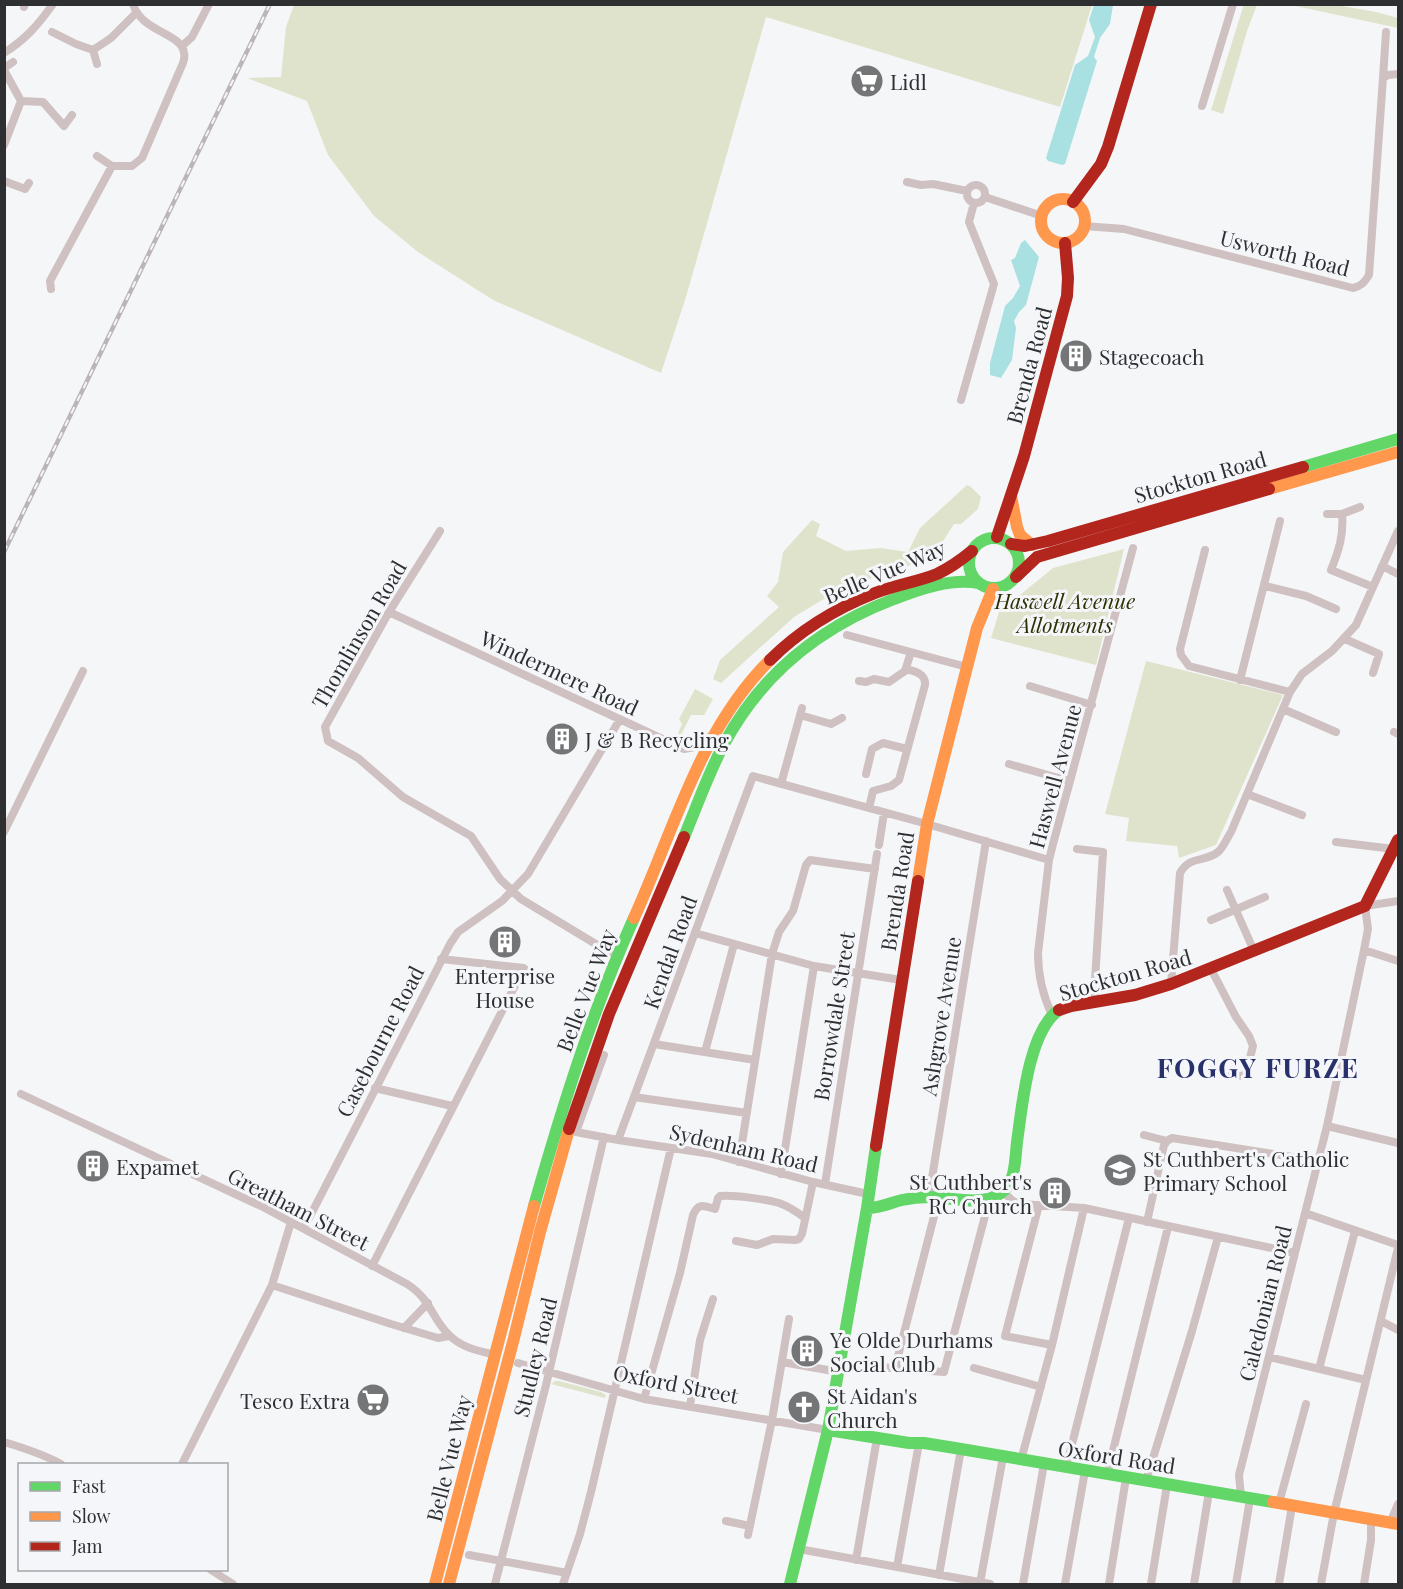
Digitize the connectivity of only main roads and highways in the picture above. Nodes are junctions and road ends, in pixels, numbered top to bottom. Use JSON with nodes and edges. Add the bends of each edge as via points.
{"nodes":[{"id":1,"x":1151,"y":4,"type":"edge"},
{"id":2,"x":1073,"y":202,"type":"junction"},
{"id":3,"x":1065,"y":243,"type":"junction"},
{"id":4,"x":1398,"y":439,"type":"edge"},
{"id":5,"x":1398,"y":452,"type":"edge"},
{"id":6,"x":1011,"y":495,"type":"junction"},
{"id":7,"x":997,"y":537,"type":"junction"},
{"id":8,"x":1011,"y":544,"type":"junction"},
{"id":9,"x":1032,"y":545,"type":"junction"},
{"id":10,"x":972,"y":551,"type":"junction"},
{"id":11,"x":1016,"y":577,"type":"junction"},
{"id":12,"x":979,"y":583,"type":"junction"},
{"id":13,"x":993,"y":589,"type":"junction"},
{"id":14,"x":1396,"y":845,"type":"edge"},
{"id":15,"x":867,"y":1208,"type":"junction"},
{"id":16,"x":828,"y":1430,"type":"junction"},
{"id":17,"x":1394,"y":1524,"type":"edge"},
{"id":18,"x":435,"y":1584,"type":"edge"},
{"id":19,"x":449,"y":1584,"type":"edge"},
{"id":20,"x":790,"y":1584,"type":"edge"}],
"edges":[{"from":1,"to":2,"type":"main road","via":[[1108,147],[1101,164]]},
{"from":2,"to":3,"type":"main road","via":[[1082,210],[1084,226],[1079,236]]},
{"from":2,"to":3,"type":"main road","via":[[1053,202],[1042,216],[1047,235]]},
{"from":3,"to":6,"type":"main road","name":"Brenda Road","via":[[1067,296]]},
{"from":4,"to":9,"type":"main road","name":"Stockton Road"},
{"from":5,"to":11,"type":"main road","via":[[1037,557]]},
{"from":6,"to":7,"type":"main road","name":"Brenda Road"},
{"from":6,"to":9,"type":"main road","name":"Brenda Road","via":[[1020,535]]},
{"from":7,"to":8,"type":"main road"},
{"from":7,"to":10,"type":"main road","via":[[982,540]]},
{"from":8,"to":9,"type":"main road","name":"Stockton Road"},
{"from":8,"to":11,"type":"main road","via":[[1020,559]]},
{"from":10,"to":12,"type":"main road","via":[[969,568]]},
{"from":10,"to":18,"type":"main road","name":"Belle Vue Way","via":[[948,569],[856,600],[807,629],[765,664],[714,733],[617,957],[563,1107]]},
{"from":11,"to":13,"type":"main road","via":[[1006,586]]},
{"from":12,"to":13,"type":"main road"},
{"from":12,"to":19,"type":"main road","name":"Belle Vue Way","via":[[947,583],[888,600],[838,623],[816,637],[767,681],[724,744],[630,964],[569,1128],[540,1232],[513,1361],[499,1395]]},
{"from":13,"to":15,"type":"main road","name":"Brenda Road","via":[[967,667],[927,824]]},
{"from":14,"to":15,"type":"main road","name":"Stockton Road","via":[[1365,906],[1171,984],[1135,995],[1071,1006],[1052,1015],[1029,1067],[1013,1175],[1003,1192],[986,1201],[934,1197]]},
{"from":15,"to":16,"type":"main road"},
{"from":16,"to":17,"type":"main road","name":"Oxford Road","via":[[961,1449]]},
{"from":16,"to":20,"type":"main road"}]}
